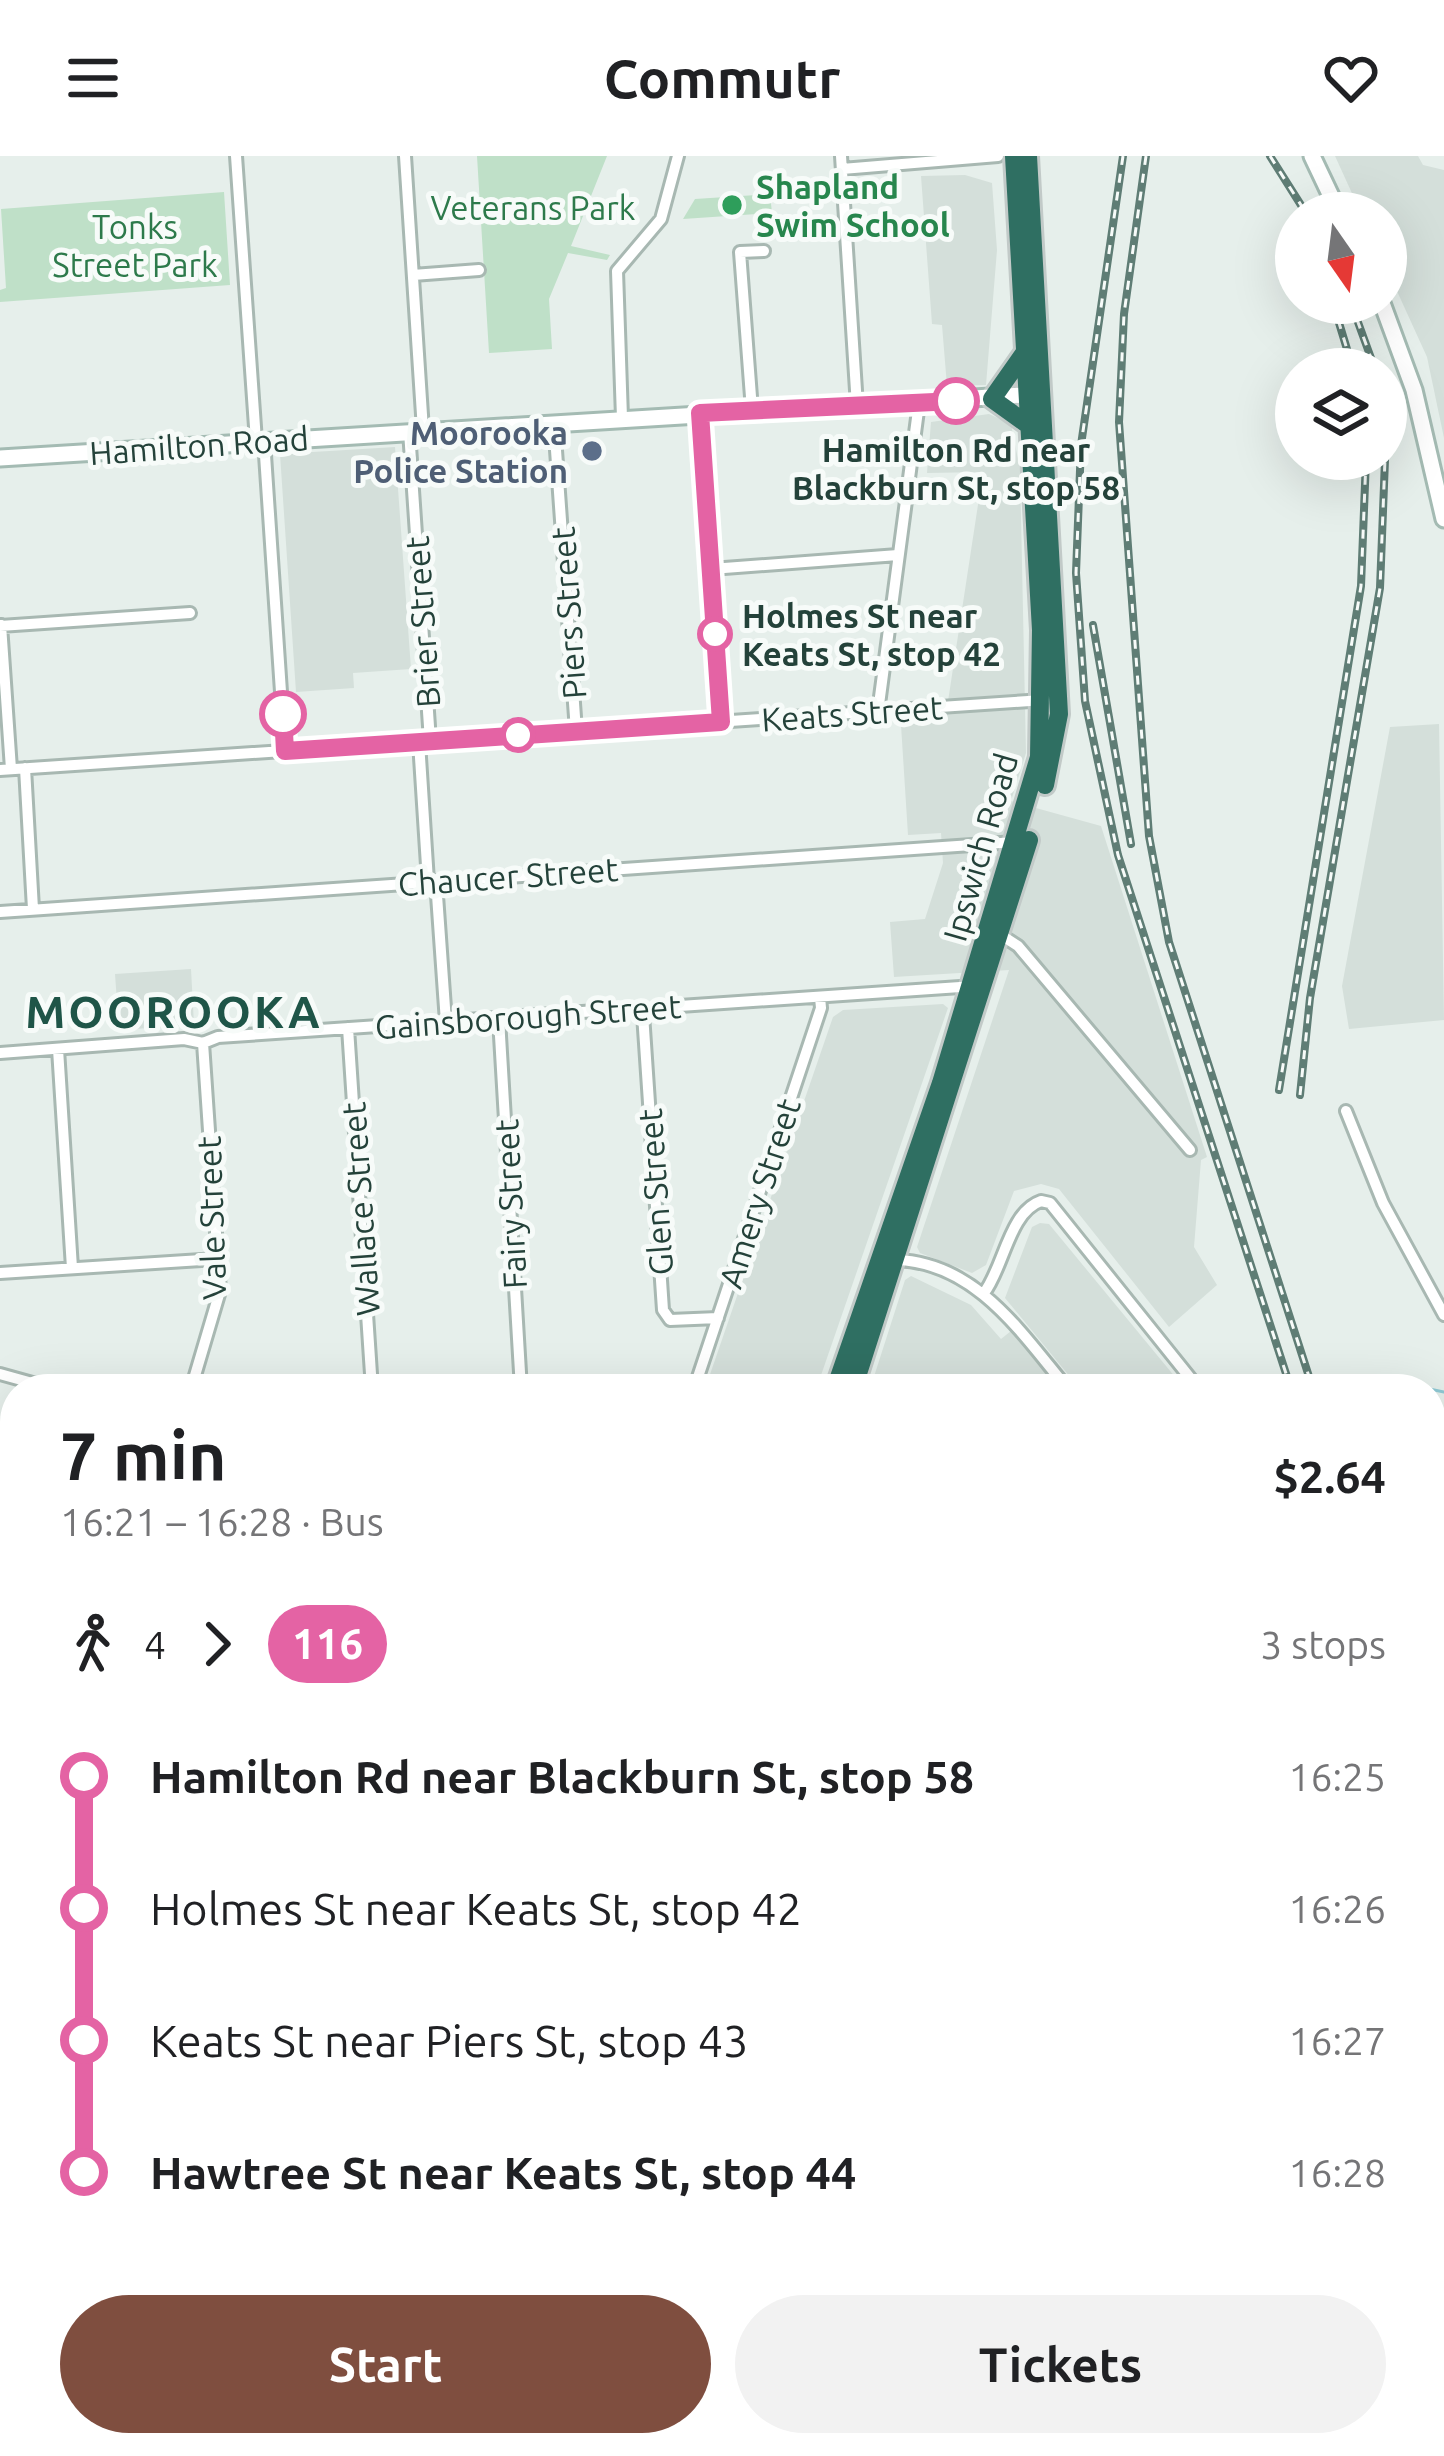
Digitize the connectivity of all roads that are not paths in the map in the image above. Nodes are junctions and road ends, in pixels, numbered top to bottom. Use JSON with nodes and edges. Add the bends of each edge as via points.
{"nodes":[{"id":1,"x":236,"y":156,"type":"edge"},
{"id":2,"x":405,"y":156,"type":"edge"},
{"id":3,"x":678,"y":156,"type":"edge"},
{"id":4,"x":998,"y":156,"type":"edge"},
{"id":5,"x":1014,"y":156,"type":"edge"},
{"id":6,"x":1028,"y":156,"type":"edge"},
{"id":7,"x":1312,"y":156,"type":"edge"},
{"id":8,"x":842,"y":163,"type":"edge"},
{"id":9,"x":1330,"y":192,"type":"edge"},
{"id":10,"x":764,"y":251,"type":"dead end"},
{"id":11,"x":479,"y":270,"type":"dead end"},
{"id":12,"x":413,"y":274,"type":"junction"},
{"id":13,"x":1390,"y":324,"type":"edge"},
{"id":14,"x":1024,"y":352,"type":"junction"},
{"id":15,"x":1036,"y":394,"type":"junction"},
{"id":16,"x":992,"y":399,"type":"junction"},
{"id":17,"x":919,"y":403,"type":"junction"},
{"id":18,"x":857,"y":406,"type":"junction"},
{"id":19,"x":752,"y":410,"type":"junction"},
{"id":20,"x":700,"y":413,"type":"junction"},
{"id":21,"x":622,"y":418,"type":"junction"},
{"id":22,"x":554,"y":422,"type":"junction"},
{"id":23,"x":1031,"y":428,"type":"junction"},
{"id":24,"x":416,"y":430,"type":"junction"},
{"id":25,"x":260,"y":441,"type":"junction"},
{"id":26,"x":0,"y":458,"type":"edge"},
{"id":27,"x":1444,"y":519,"type":"edge"},
{"id":28,"x":898,"y":555,"type":"junction"},
{"id":29,"x":711,"y":569,"type":"junction"},
{"id":30,"x":190,"y":614,"type":"dead end"},
{"id":31,"x":1,"y":626,"type":"edge"},
{"id":32,"x":1050,"y":699,"type":"junction"},
{"id":33,"x":878,"y":712,"type":"junction"},
{"id":34,"x":721,"y":722,"type":"junction"},
{"id":35,"x":576,"y":731,"type":"junction"},
{"id":36,"x":424,"y":741,"type":"junction"},
{"id":37,"x":285,"y":751,"type":"junction"},
{"id":38,"x":25,"y":768,"type":"junction"},
{"id":39,"x":5,"y":770,"type":"edge"},
{"id":40,"x":1015,"y":842,"type":"junction"},
{"id":41,"x":432,"y":881,"type":"junction"},
{"id":42,"x":33,"y":909,"type":"junction"},
{"id":43,"x":0,"y":911,"type":"edge"},
{"id":44,"x":1001,"y":935,"type":"junction"},
{"id":45,"x":977,"y":986,"type":"junction"},
{"id":46,"x":820,"y":997,"type":"junction"},
{"id":47,"x":643,"y":1014,"type":"junction"},
{"id":48,"x":499,"y":1018,"type":"junction"},
{"id":49,"x":446,"y":1022,"type":"junction"},
{"id":50,"x":348,"y":1028,"type":"junction"},
{"id":51,"x":203,"y":1043,"type":"junction"},
{"id":52,"x":58,"y":1049,"type":"junction"},
{"id":53,"x":0,"y":1053,"type":"edge"},
{"id":54,"x":1346,"y":1112,"type":"dead end"},
{"id":55,"x":1190,"y":1150,"type":"dead end"},
{"id":56,"x":217,"y":1259,"type":"junction"},
{"id":57,"x":896,"y":1260,"type":"junction"},
{"id":58,"x":72,"y":1268,"type":"junction"},
{"id":59,"x":0,"y":1273,"type":"edge"},
{"id":60,"x":983,"y":1292,"type":"junction"},
{"id":61,"x":1444,"y":1315,"type":"edge"},
{"id":62,"x":718,"y":1318,"type":"junction"},
{"id":63,"x":196,"y":1374,"type":"edge"},
{"id":64,"x":372,"y":1374,"type":"edge"},
{"id":65,"x":520,"y":1374,"type":"edge"},
{"id":66,"x":699,"y":1374,"type":"edge"},
{"id":67,"x":840,"y":1374,"type":"edge"},
{"id":68,"x":858,"y":1374,"type":"edge"},
{"id":69,"x":1055,"y":1374,"type":"edge"},
{"id":70,"x":1187,"y":1374,"type":"edge"}],
"edges":[{"from":1,"to":25,"type":"street"},
{"from":2,"to":12,"type":"street","name":"Brier Street"},
{"from":3,"to":21,"type":"street","via":[[661,219],[617,271]]},
{"from":4,"to":8,"type":"street"},
{"from":5,"to":14,"type":"highway","name":"Ipswich Road"},
{"from":6,"to":15,"type":"highway","name":"Ipswich Road"},
{"from":7,"to":9,"type":"street"},
{"from":8,"to":18,"type":"street"},
{"from":10,"to":19,"type":"street","via":[[740,252]]},
{"from":11,"to":12,"type":"street"},
{"from":12,"to":24,"type":"street","name":"Brier Street"},
{"from":13,"to":27,"type":"street"},
{"from":14,"to":15,"type":"highway","name":"Ipswich Road"},
{"from":14,"to":16,"type":"highway"},
{"from":15,"to":16,"type":"street","name":"Hamilton Road"},
{"from":15,"to":23,"type":"highway","name":"Ipswich Road"},
{"from":15,"to":32,"type":"highway","name":"Ipswich Road"},
{"from":16,"to":17,"type":"street","name":"Hamilton Road"},
{"from":16,"to":23,"type":"highway"},
{"from":17,"to":18,"type":"street","name":"Hamilton Road"},
{"from":17,"to":28,"type":"street"},
{"from":18,"to":19,"type":"street","name":"Hamilton Road"},
{"from":19,"to":20,"type":"street","name":"Hamilton Road"},
{"from":20,"to":21,"type":"street","name":"Hamilton Road"},
{"from":20,"to":29,"type":"street"},
{"from":21,"to":22,"type":"street","name":"Hamilton Road"},
{"from":22,"to":24,"type":"street","name":"Hamilton Road"},
{"from":22,"to":35,"type":"street","name":"Piers Street"},
{"from":23,"to":32,"type":"highway","name":"Ipswich Road"},
{"from":24,"to":25,"type":"street","name":"Hamilton Road"},
{"from":24,"to":36,"type":"street","name":"Brier Street"},
{"from":25,"to":26,"type":"street","name":"Hamilton Road"},
{"from":25,"to":37,"type":"street"},
{"from":28,"to":29,"type":"street"},
{"from":28,"to":33,"type":"street"},
{"from":29,"to":34,"type":"street"},
{"from":30,"to":31,"type":"street"},
{"from":31,"to":39,"type":"street"},
{"from":32,"to":33,"type":"street","name":"Keats Street"},
{"from":32,"to":40,"type":"highway","name":"Ipswich Road"},
{"from":32,"to":44,"type":"highway","name":"Ipswich Road","via":[[1051,763]]},
{"from":33,"to":34,"type":"street","name":"Keats Street"},
{"from":34,"to":35,"type":"street","name":"Keats Street"},
{"from":35,"to":36,"type":"street","name":"Keats Street"},
{"from":36,"to":37,"type":"street","name":"Keats Street"},
{"from":36,"to":41,"type":"street","name":"Brier Street"},
{"from":37,"to":38,"type":"street","name":"Keats Street"},
{"from":38,"to":39,"type":"street","name":"Keats Street"},
{"from":38,"to":42,"type":"street"},
{"from":40,"to":41,"type":"street","name":"Chaucer Street"},
{"from":40,"to":45,"type":"highway","name":"Ipswich Road"},
{"from":41,"to":42,"type":"street","name":"Chaucer Street"},
{"from":41,"to":49,"type":"street","name":"Brier Street"},
{"from":42,"to":43,"type":"street","name":"Chaucer Street"},
{"from":44,"to":45,"type":"highway","name":"Ipswich Road"},
{"from":44,"to":55,"type":"street"},
{"from":45,"to":46,"type":"street","name":"Gainsborough Street"},
{"from":45,"to":57,"type":"highway","name":"Ipswich Road"},
{"from":45,"to":67,"type":"highway","name":"Ipswich Road"},
{"from":46,"to":47,"type":"street","name":"Gainsborough Street"},
{"from":46,"to":62,"type":"street","name":"Amery Street"},
{"from":47,"to":48,"type":"street","name":"Gainsborough Street"},
{"from":47,"to":62,"type":"street","name":"Glen Street","via":[[663,1310],[670,1320]]},
{"from":48,"to":49,"type":"street","name":"Gainsborough Street"},
{"from":48,"to":65,"type":"street","name":"Fairy Street"},
{"from":49,"to":50,"type":"street","name":"Gainsborough Street"},
{"from":50,"to":51,"type":"street","name":"Gainsborough Street"},
{"from":50,"to":64,"type":"street","name":"Wallace Street"},
{"from":51,"to":52,"type":"street","name":"Gainsborough Street"},
{"from":51,"to":56,"type":"street","name":"Vale Street"},
{"from":52,"to":53,"type":"street","name":"Gainsborough Street"},
{"from":52,"to":58,"type":"street"},
{"from":54,"to":61,"type":"street","via":[[1383,1203]]},
{"from":56,"to":58,"type":"street"},
{"from":56,"to":63,"type":"street","name":"Vale Street","via":[[218,1304]]},
{"from":57,"to":60,"type":"street"},
{"from":57,"to":68,"type":"highway","name":"Ipswich Road"},
{"from":58,"to":59,"type":"street"},
{"from":60,"to":69,"type":"street"},
{"from":60,"to":70,"type":"street","via":[[1023,1212],[1051,1203]]},
{"from":62,"to":66,"type":"street","name":"Amery Street"}]}
